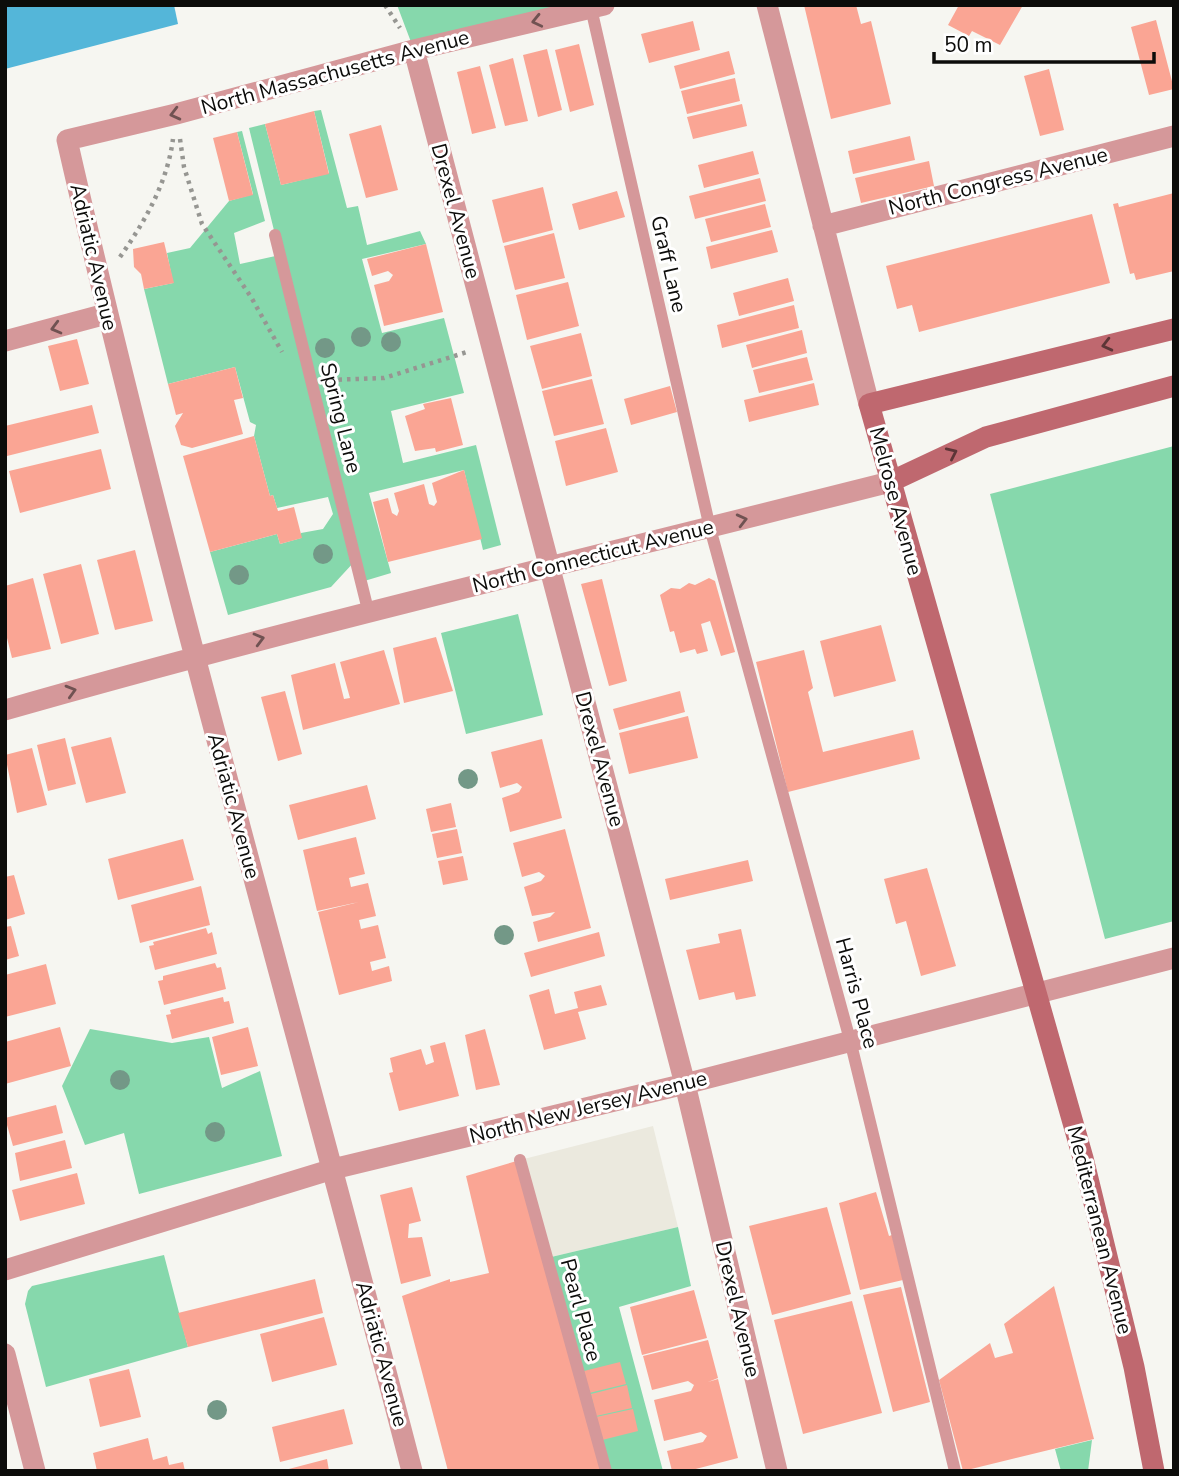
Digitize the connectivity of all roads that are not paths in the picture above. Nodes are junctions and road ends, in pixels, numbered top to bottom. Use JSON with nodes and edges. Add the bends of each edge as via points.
{"nodes":[{"id":1,"x":767,"y":5,"type":"edge"},
{"id":2,"x":597,"y":7,"type":"edge"},
{"id":3,"x":414,"y":50,"type":"junction"},
{"id":4,"x":1174,"y":136,"type":"edge"},
{"id":5,"x":66,"y":139,"type":"joint"},
{"id":6,"x":823,"y":226,"type":"junction"},
{"id":7,"x":275,"y":235,"type":"dead end"},
{"id":8,"x":106,"y":314,"type":"junction"},
{"id":9,"x":1174,"y":329,"type":"edge"},
{"id":10,"x":5,"y":341,"type":"edge"},
{"id":11,"x":1174,"y":386,"type":"edge"},
{"id":12,"x":869,"y":404,"type":"junction"},
{"id":13,"x":890,"y":482,"type":"junction"},
{"id":14,"x":710,"y":528,"type":"junction"},
{"id":15,"x":550,"y":567,"type":"junction"},
{"id":16,"x":368,"y":610,"type":"junction"},
{"id":17,"x":193,"y":656,"type":"junction"},
{"id":18,"x":5,"y":710,"type":"edge"},
{"id":19,"x":1174,"y":958,"type":"edge"},
{"id":20,"x":1036,"y":993,"type":"junction"},
{"id":21,"x":850,"y":1040,"type":"junction"},
{"id":22,"x":685,"y":1084,"type":"junction"},
{"id":23,"x":520,"y":1160,"type":"dead end"},
{"id":24,"x":334,"y":1169,"type":"junction"},
{"id":25,"x":5,"y":1270,"type":"edge"},
{"id":26,"x":5,"y":1354,"type":"edge"},
{"id":27,"x":35,"y":1471,"type":"edge"},
{"id":28,"x":412,"y":1471,"type":"edge"},
{"id":29,"x":606,"y":1471,"type":"edge"},
{"id":30,"x":777,"y":1471,"type":"edge"},
{"id":31,"x":955,"y":1471,"type":"edge"},
{"id":32,"x":1154,"y":1471,"type":"edge"}],
"edges":[{"from":1,"to":6,"type":"street","name":"Melrose Avenue"},
{"from":2,"to":3,"type":"street","name":"North Massachusetts Avenue","one_way":true},
{"from":2,"to":14,"type":"lane","name":"Graff Lane"},
{"from":3,"to":5,"type":"street","name":"North Massachusetts Avenue","one_way":true},
{"from":3,"to":15,"type":"street","name":"Drexel Avenue"},
{"from":4,"to":6,"type":"street","name":"North Congress Avenue"},
{"from":5,"to":8,"type":"street","name":"Adriatic Avenue"},
{"from":6,"to":12,"type":"street","name":"Melrose Avenue"},
{"from":7,"to":16,"type":"lane","name":"Spring Lane"},
{"from":8,"to":10,"type":"street","one_way":true},
{"from":8,"to":17,"type":"street","name":"Adriatic Avenue"},
{"from":9,"to":12,"type":"street","one_way":true},
{"from":13,"to":11,"type":"street","name":"North Connecticut Avenue","one_way":true,"via":[[986,437]]},
{"from":12,"to":13,"type":"street","name":"Melrose Avenue"},
{"from":14,"to":13,"type":"street","name":"North Connecticut Avenue","one_way":true},
{"from":13,"to":20,"type":"street","name":"Melrose Avenue"},
{"from":14,"to":15,"type":"street","name":"North Connecticut Avenue"},
{"from":14,"to":21,"type":"lane","name":"Harris Place"},
{"from":15,"to":16,"type":"street","name":"North Connecticut Avenue"},
{"from":15,"to":22,"type":"street","name":"Drexel Avenue"},
{"from":17,"to":16,"type":"street","name":"North Connecticut Avenue","one_way":true},
{"from":18,"to":17,"type":"street","name":"North Connecticut Avenue","one_way":true},
{"from":17,"to":24,"type":"street","name":"Adriatic Avenue"},
{"from":19,"to":20,"type":"street","name":"North New Jersey Avenue"},
{"from":20,"to":21,"type":"street","name":"North New Jersey Avenue"},
{"from":20,"to":32,"type":"street","name":"Mediterranean Avenue","via":[[1083,1157]]},
{"from":21,"to":22,"type":"street","name":"North New Jersey Avenue"},
{"from":21,"to":31,"type":"lane","name":"Harris Place"},
{"from":22,"to":24,"type":"street","name":"North New Jersey Avenue"},
{"from":22,"to":30,"type":"street","name":"Drexel Avenue"},
{"from":23,"to":29,"type":"lane","name":"Pearl Place"},
{"from":24,"to":25,"type":"street","name":"North New Jersey Avenue"},
{"from":24,"to":28,"type":"street","name":"Adriatic Avenue"},
{"from":26,"to":27,"type":"street"}]}
